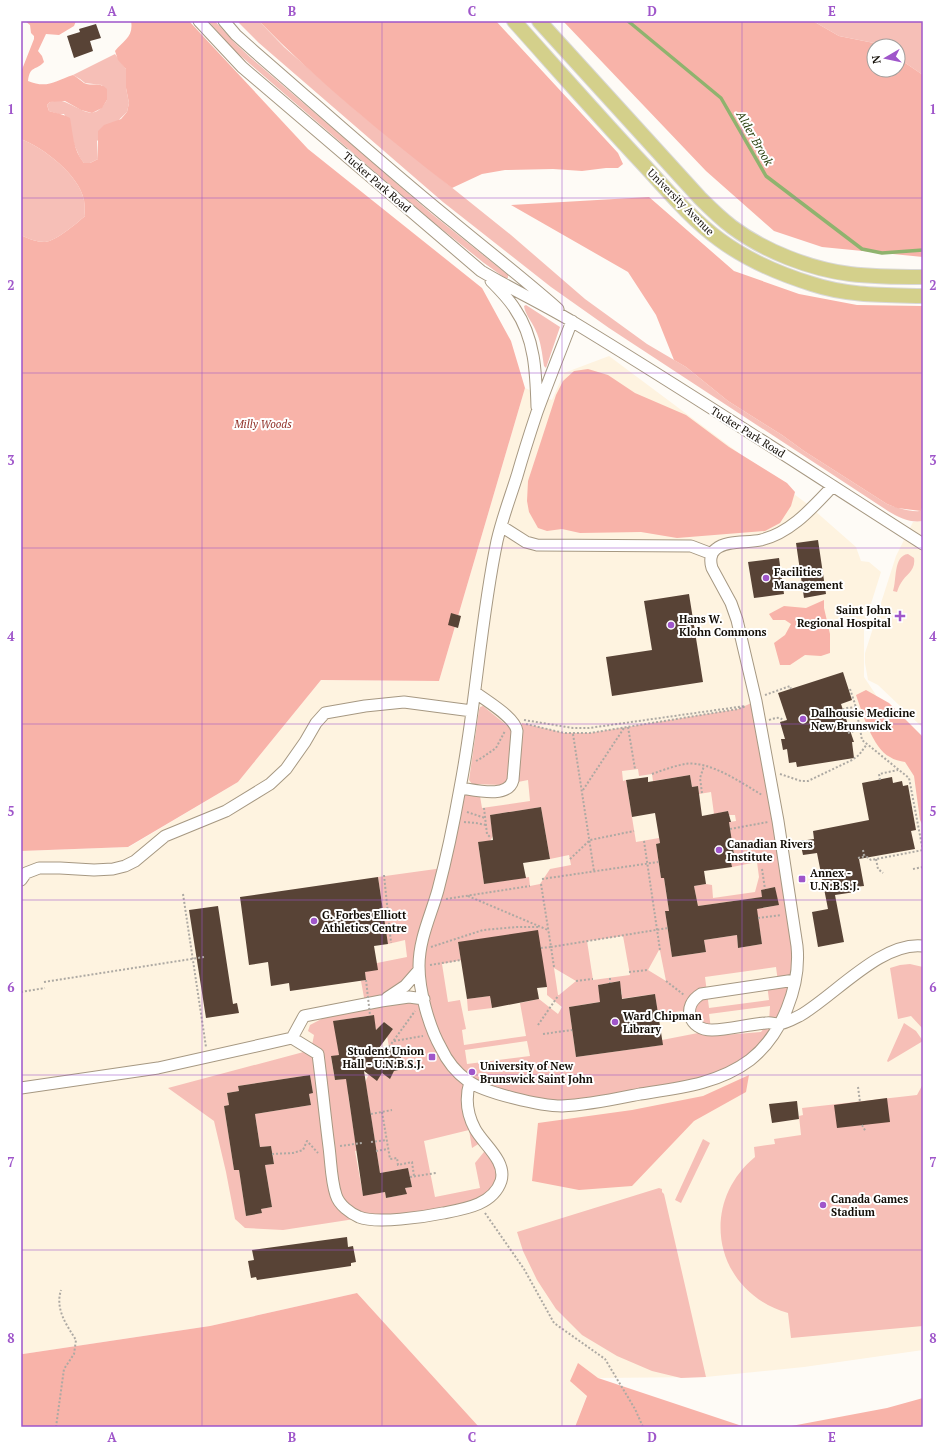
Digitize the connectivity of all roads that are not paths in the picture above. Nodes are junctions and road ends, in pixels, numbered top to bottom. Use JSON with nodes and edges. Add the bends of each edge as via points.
{"nodes":[{"id":1,"x":198,"y":21,"type":"edge"},
{"id":2,"x":224,"y":21,"type":"edge"},
{"id":3,"x":514,"y":21,"type":"edge"},
{"id":4,"x":539,"y":21,"type":"edge"},
{"id":5,"x":481,"y":271,"type":"junction"},
{"id":6,"x":923,"y":277,"type":"edge"},
{"id":7,"x":923,"y":296,"type":"edge"},
{"id":8,"x":572,"y":321,"type":"junction"},
{"id":9,"x":537,"y":413,"type":"junction"},
{"id":10,"x":833,"y":486,"type":"junction"},
{"id":11,"x":501,"y":526,"type":"junction"},
{"id":12,"x":923,"y":544,"type":"edge"},
{"id":13,"x":712,"y":554,"type":"junction"},
{"id":14,"x":475,"y":692,"type":"junction"},
{"id":15,"x":472,"y":711,"type":"junction"},
{"id":16,"x":460,"y":788,"type":"junction"},
{"id":17,"x":21,"y":880,"type":"edge"},
{"id":18,"x":923,"y":946,"type":"edge"},
{"id":19,"x":419,"y":970,"type":"junction"},
{"id":20,"x":795,"y":980,"type":"junction"},
{"id":21,"x":424,"y":999,"type":"junction"},
{"id":22,"x":381,"y":1001,"type":"junction"},
{"id":23,"x":779,"y":1024,"type":"junction"},
{"id":24,"x":292,"y":1038,"type":"junction"},
{"id":25,"x":470,"y":1082,"type":"junction"},
{"id":26,"x":21,"y":1088,"type":"edge"}],
"edges":[{"from":1,"to":5,"type":"street","name":"Tucker Park Road","via":[[242,67]]},
{"from":2,"to":8,"type":"street","name":"Tucker Park Road","via":[[255,52],[452,222]]},
{"from":3,"to":7,"type":"main road","name":"University Avenue","via":[[680,203],[719,239],[766,267],[813,285],[862,295]]},
{"from":4,"to":6,"type":"main road","name":"University Avenue","via":[[700,198],[733,228],[777,253],[825,270],[871,276]]},
{"from":5,"to":8,"type":"street","name":"Tucker Park Road"},
{"from":5,"to":9,"type":"street","via":[[516,310],[524,326],[534,361]]},
{"from":8,"to":9,"type":"street"},
{"from":8,"to":10,"type":"street","name":"Tucker Park Road"},
{"from":9,"to":11,"type":"street"},
{"from":10,"to":12,"type":"street","name":"Tucker Park Road"},
{"from":10,"to":13,"type":"street","via":[[808,512],[780,533],[760,540],[723,545]]},
{"from":11,"to":13,"type":"street","via":[[526,542],[537,545],[691,546]]},
{"from":11,"to":14,"type":"street","via":[[489,586]]},
{"from":13,"to":20,"type":"street","via":[[710,564],[737,620],[770,771],[798,958]]},
{"from":14,"to":15,"type":"street"},
{"from":14,"to":16,"type":"street","via":[[510,719],[517,731],[512,785],[500,791]]},
{"from":15,"to":16,"type":"street"},
{"from":15,"to":17,"type":"street","via":[[404,702],[325,713],[286,769],[270,784],[226,811],[165,836],[136,861],[106,870],[39,868],[26,873]]},
{"from":16,"to":19,"type":"street","via":[[435,900],[423,935]]},
{"from":18,"to":23,"type":"street","via":[[907,946],[880,958],[801,1015]]},
{"from":19,"to":21,"type":"street"},
{"from":19,"to":22,"type":"street","via":[[405,986]]},
{"from":20,"to":23,"type":"street"},
{"from":20,"to":23,"type":"street","via":[[707,992],[692,1001],[690,1007],[693,1021],[698,1026],[711,1030],[769,1022]]},
{"from":21,"to":22,"type":"street","via":[[409,997]]},
{"from":21,"to":25,"type":"street","via":[[440,1047],[455,1070]]},
{"from":22,"to":24,"type":"street","via":[[304,1016]]},
{"from":23,"to":25,"type":"street","via":[[771,1039],[748,1061],[705,1082],[672,1090],[558,1106],[520,1099]]},
{"from":24,"to":25,"type":"street","via":[[318,1054],[336,1196],[346,1210],[361,1218],[419,1218],[458,1210],[479,1204],[497,1188],[501,1180],[499,1164],[470,1118],[466,1099]]},
{"from":24,"to":26,"type":"street","via":[[158,1068]]}]}
